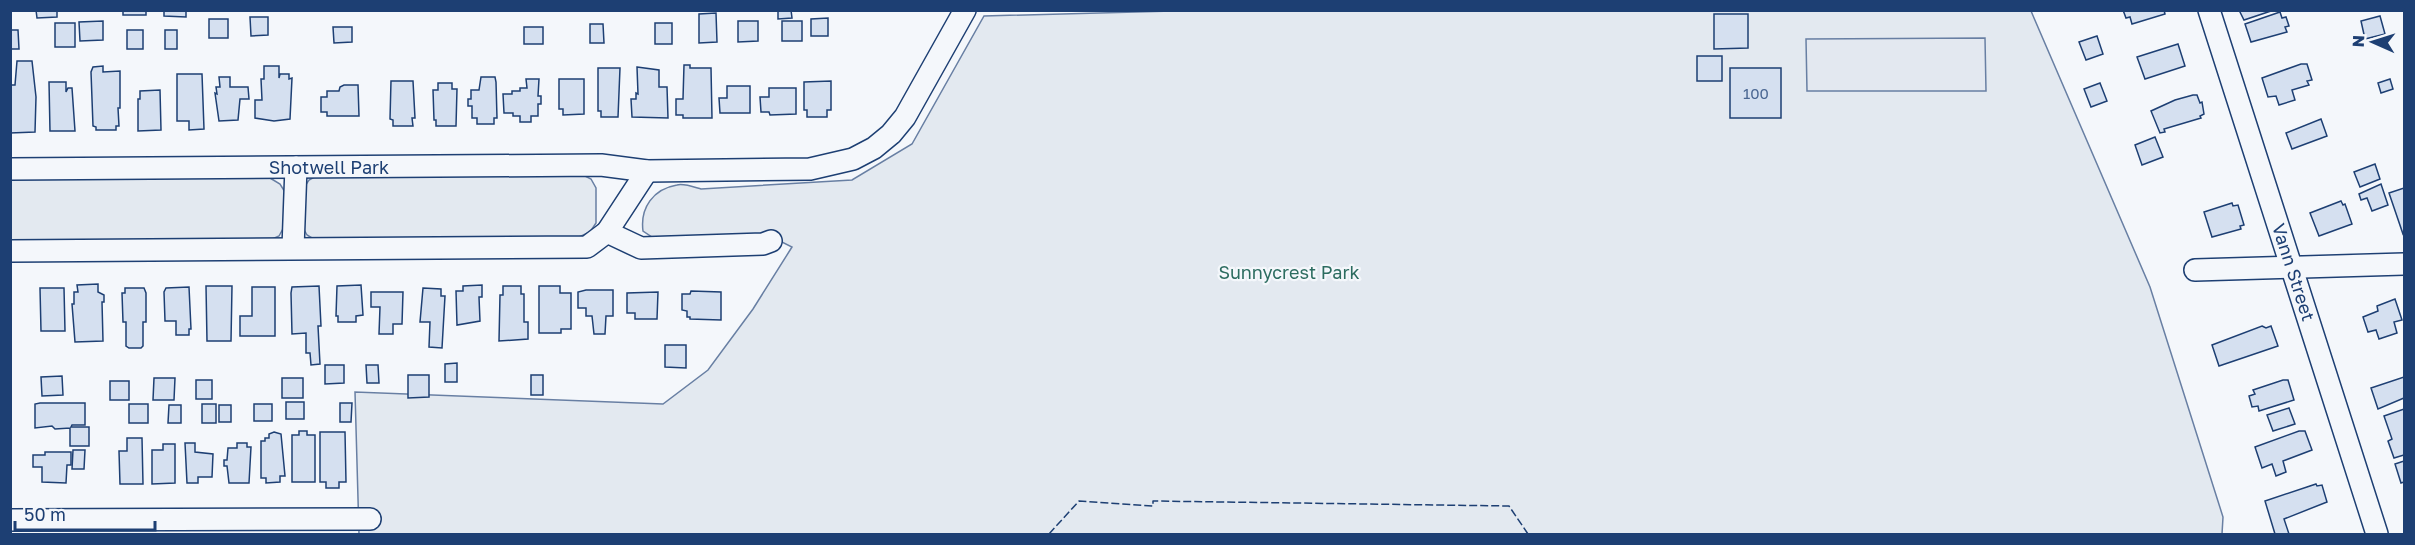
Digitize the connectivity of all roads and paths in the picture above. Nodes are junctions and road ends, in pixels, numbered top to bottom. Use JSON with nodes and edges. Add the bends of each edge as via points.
{"nodes":[{"id":1,"x":965,"y":10,"type":"edge"},
{"id":2,"x":2209,"y":10,"type":"edge"},
{"id":3,"x":296,"y":167,"type":"junction"},
{"id":4,"x":10,"y":169,"type":"edge"},
{"id":5,"x":647,"y":171,"type":"junction"},
{"id":6,"x":607,"y":232,"type":"junction"},
{"id":7,"x":771,"y":241,"type":"dead end"},
{"id":8,"x":293,"y":248,"type":"junction"},
{"id":9,"x":10,"y":251,"type":"edge"},
{"id":10,"x":2404,"y":264,"type":"edge"},
{"id":11,"x":2293,"y":268,"type":"junction"},
{"id":12,"x":2195,"y":270,"type":"dead end"},
{"id":13,"x":370,"y":519,"type":"dead end"},
{"id":14,"x":10,"y":520,"type":"edge"},
{"id":15,"x":2378,"y":534,"type":"edge"}],
"edges":[{"from":1,"to":5,"type":"street","name":"Shotwell Park","via":[[905,117],[874,148],[853,159],[810,169]]},
{"from":2,"to":11,"type":"street","name":"Vann Street"},
{"from":3,"to":4,"type":"street","name":"Shotwell Park"},
{"from":3,"to":5,"type":"street","name":"Shotwell Park","via":[[601,165]]},
{"from":3,"to":8,"type":"street"},
{"from":5,"to":6,"type":"street"},
{"from":6,"to":7,"type":"street","via":[[641,248]]},
{"from":6,"to":8,"type":"street","via":[[587,247]]},
{"from":8,"to":9,"type":"street"},
{"from":10,"to":11,"type":"street"},
{"from":11,"to":12,"type":"street"},
{"from":11,"to":15,"type":"street","name":"Vann Street"},
{"from":13,"to":14,"type":"street"}]}
